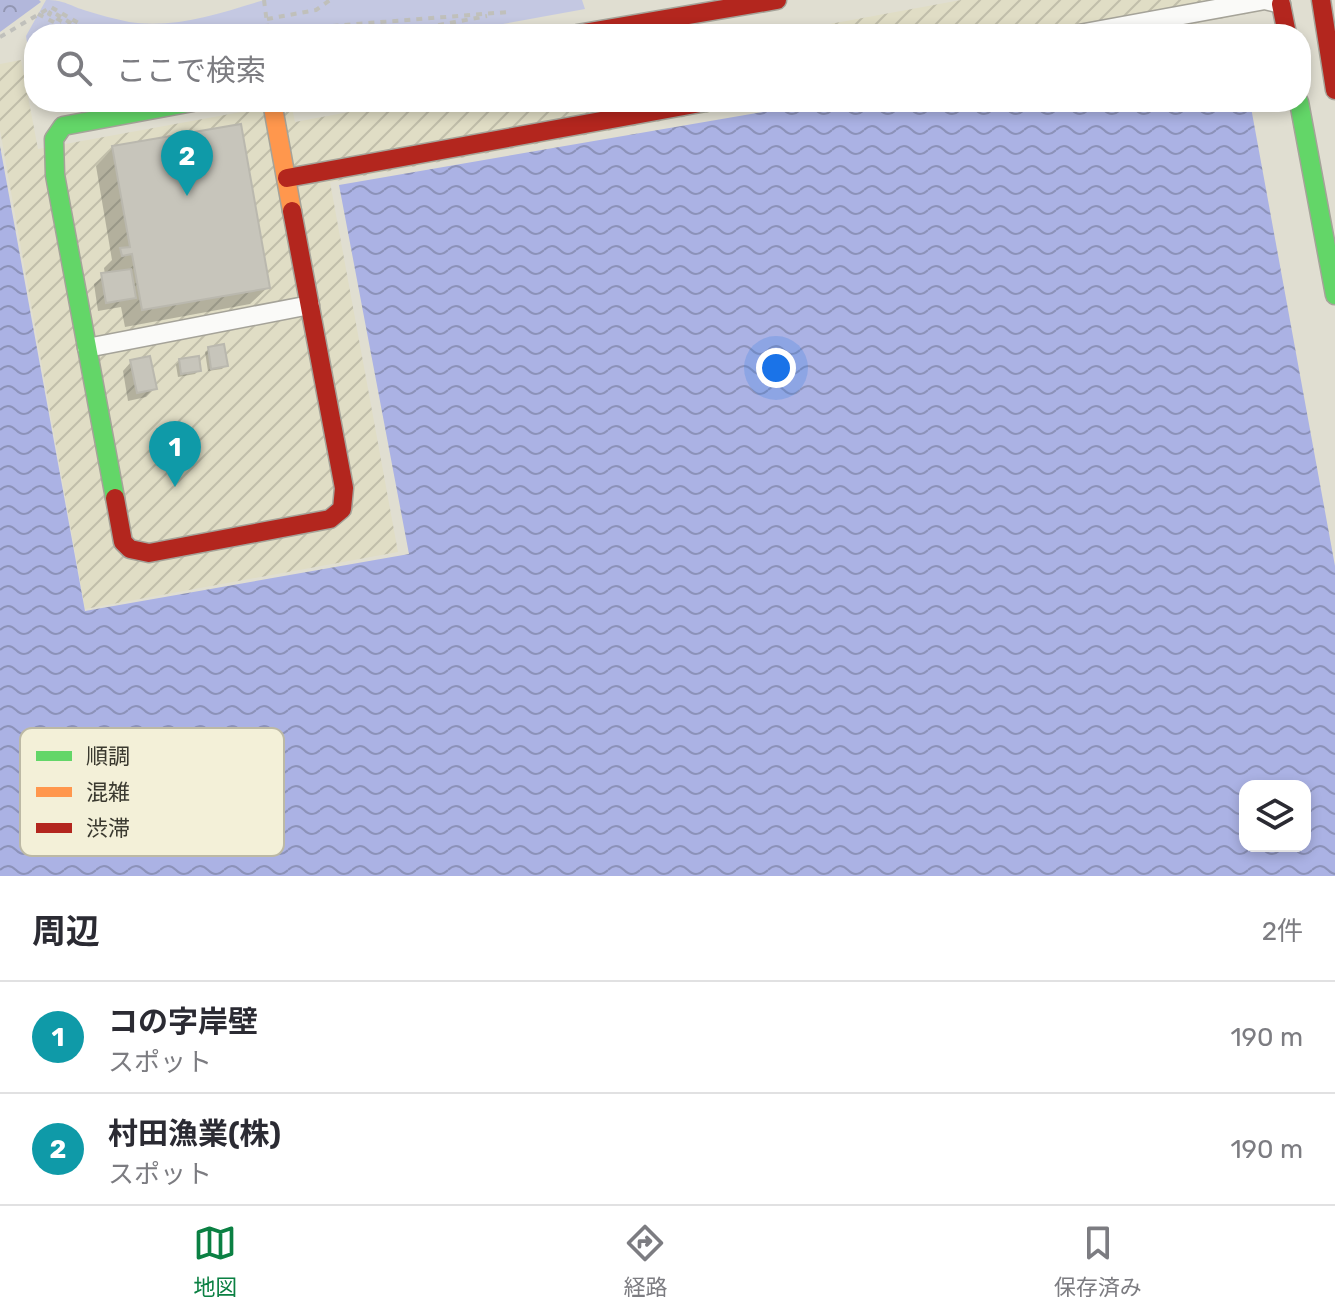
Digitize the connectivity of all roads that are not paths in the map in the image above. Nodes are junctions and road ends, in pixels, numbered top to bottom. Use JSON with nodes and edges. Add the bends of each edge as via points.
{"nodes":[{"id":1,"x":773,"y":0,"type":"edge"},
{"id":2,"x":1321,"y":0,"type":"edge"},
{"id":3,"x":635,"y":24,"type":"edge"},
{"id":4,"x":1134,"y":24,"type":"edge"},
{"id":5,"x":1285,"y":24,"type":"edge"},
{"id":6,"x":1335,"y":90,"type":"edge"},
{"id":7,"x":139,"y":112,"type":"edge"},
{"id":8,"x":274,"y":112,"type":"edge"},
{"id":9,"x":651,"y":112,"type":"edge"},
{"id":10,"x":1301,"y":112,"type":"edge"},
{"id":11,"x":287,"y":178,"type":"junction"},
{"id":12,"x":1335,"y":295,"type":"edge"},
{"id":13,"x":310,"y":305,"type":"junction"},
{"id":14,"x":87,"y":348,"type":"junction"}],
"edges":[{"from":1,"to":3,"type":"street"},
{"from":2,"to":6,"type":"street"},
{"from":4,"to":5,"type":"street","via":[[1265,0],[1281,4]]},
{"from":7,"to":14,"type":"street","via":[[63,126],[54,139],[55,175]]},
{"from":8,"to":11,"type":"street"},
{"from":9,"to":11,"type":"street"},
{"from":10,"to":12,"type":"street"},
{"from":11,"to":13,"type":"street"},
{"from":13,"to":14,"type":"street"},
{"from":13,"to":14,"type":"street","via":[[344,488],[342,509],[330,519],[149,553],[130,549],[123,542]]}]}
